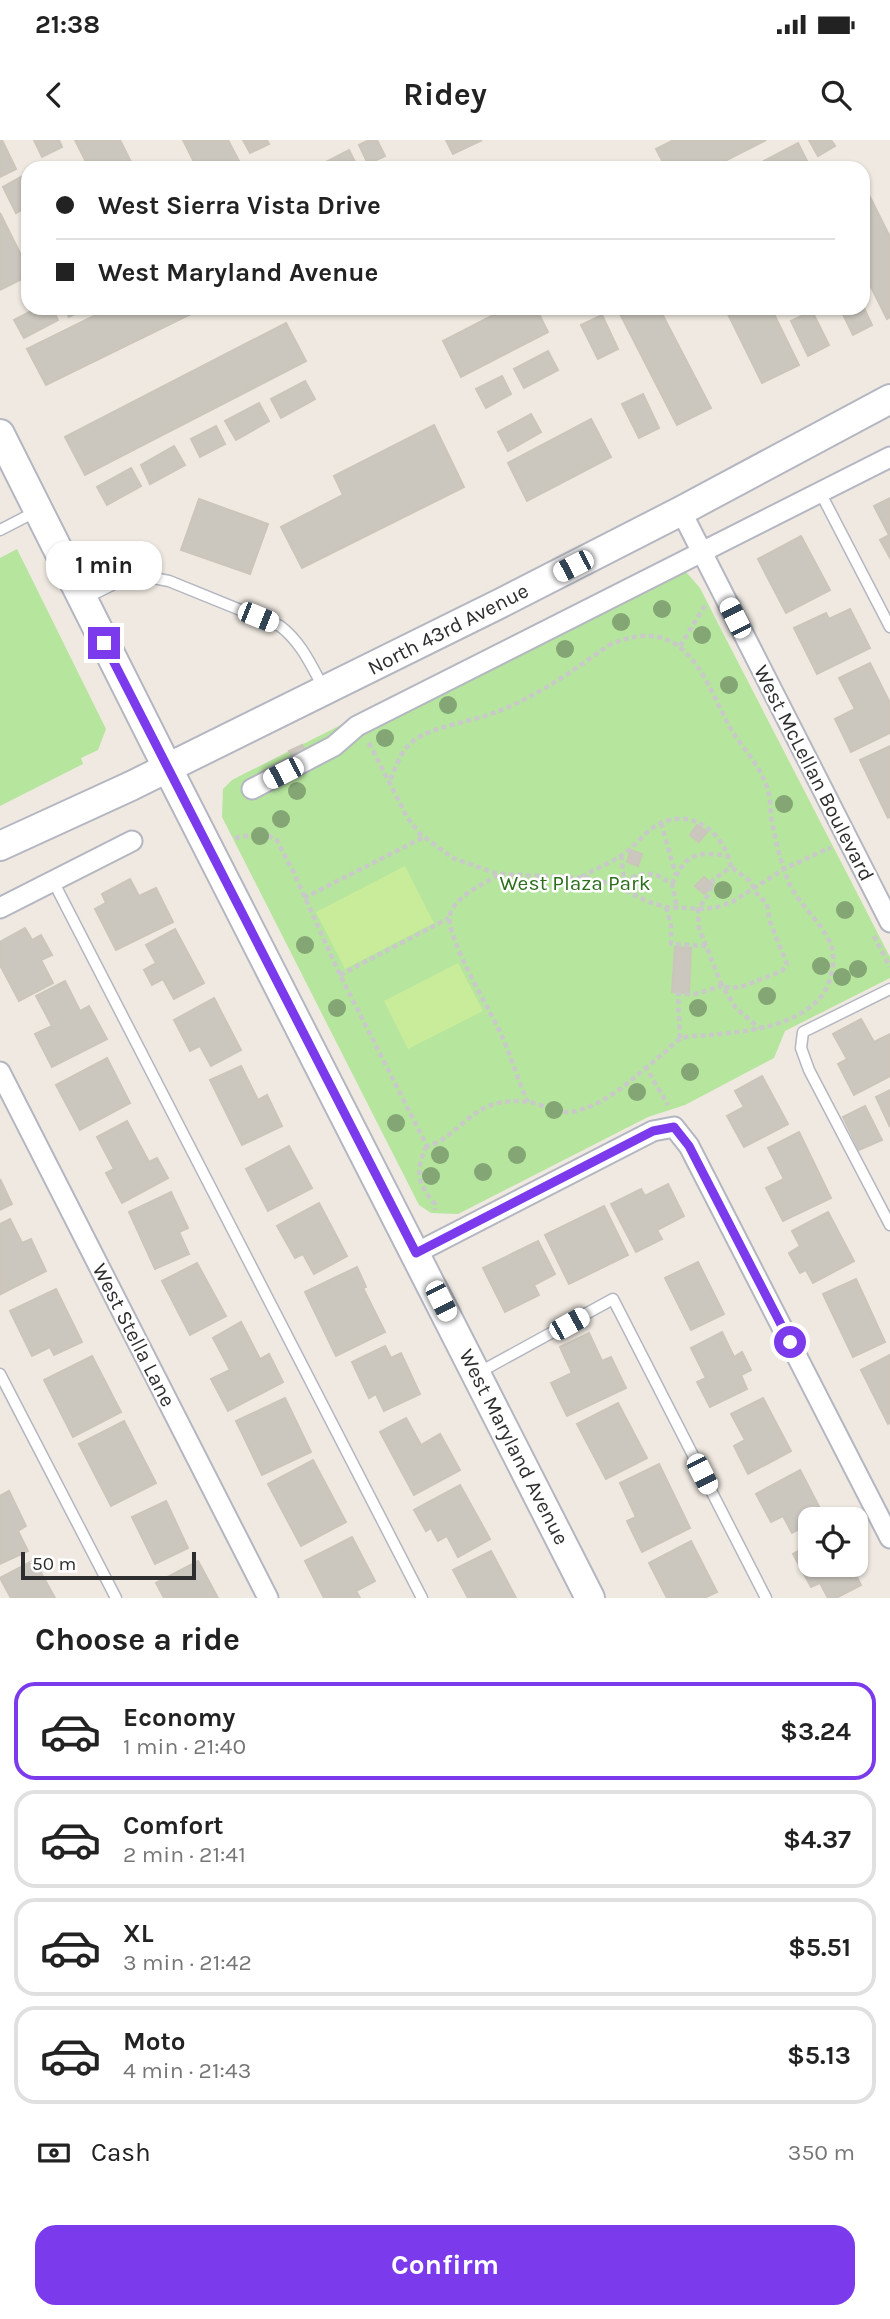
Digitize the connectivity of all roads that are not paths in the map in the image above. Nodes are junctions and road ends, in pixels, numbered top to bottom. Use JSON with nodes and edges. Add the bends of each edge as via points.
{"nodes":[{"id":1,"x":890,"y":400,"type":"edge"},
{"id":2,"x":0,"y":434,"type":"edge"},
{"id":3,"x":890,"y":457,"type":"edge"},
{"id":4,"x":820,"y":492,"type":"junction"},
{"id":5,"x":39,"y":510,"type":"junction"},
{"id":6,"x":681,"y":511,"type":"junction"},
{"id":7,"x":0,"y":530,"type":"edge"},
{"id":8,"x":702,"y":552,"type":"junction"},
{"id":9,"x":83,"y":599,"type":"junction"},
{"id":10,"x":890,"y":627,"type":"edge"},
{"id":11,"x":324,"y":691,"type":"junction"},
{"id":12,"x":167,"y":767,"type":"junction"},
{"id":13,"x":252,"y":789,"type":"dead end"},
{"id":14,"x":132,"y":841,"type":"dead end"},
{"id":15,"x":0,"y":846,"type":"edge"},
{"id":16,"x":53,"y":881,"type":"junction"},
{"id":17,"x":0,"y":908,"type":"edge"},
{"id":18,"x":890,"y":922,"type":"edge"},
{"id":19,"x":890,"y":989,"type":"edge"},
{"id":20,"x":0,"y":1072,"type":"edge"},
{"id":21,"x":890,"y":1225,"type":"edge"},
{"id":22,"x":416,"y":1253,"type":"junction"},
{"id":23,"x":477,"y":1373,"type":"junction"},
{"id":24,"x":0,"y":1374,"type":"edge"},
{"id":25,"x":890,"y":1538,"type":"edge"},
{"id":26,"x":116,"y":1598,"type":"edge"},
{"id":27,"x":268,"y":1598,"type":"edge"},
{"id":28,"x":422,"y":1598,"type":"edge"},
{"id":29,"x":590,"y":1598,"type":"edge"},
{"id":30,"x":766,"y":1598,"type":"edge"}],
"edges":[{"from":1,"to":6,"type":"street","name":"North 43rd Avenue"},
{"from":2,"to":5,"type":"street","name":"West Maryland Avenue"},
{"from":3,"to":4,"type":"street"},
{"from":4,"to":8,"type":"street"},
{"from":4,"to":10,"type":"lane"},
{"from":5,"to":7,"type":"lane"},
{"from":5,"to":9,"type":"street","name":"West Maryland Avenue"},
{"from":6,"to":8,"type":"street","name":"West McLellan Boulevard"},
{"from":6,"to":11,"type":"street","name":"North 43rd Avenue"},
{"from":8,"to":13,"type":"street","via":[[357,726],[334,746]]},
{"from":8,"to":18,"type":"street","name":"West McLellan Boulevard"},
{"from":9,"to":11,"type":"lane","via":[[130,578],[169,581],[280,626],[302,649]]},
{"from":9,"to":12,"type":"street","name":"West Maryland Avenue"},
{"from":11,"to":12,"type":"street","name":"North 43rd Avenue"},
{"from":12,"to":15,"type":"street","name":"North 43rd Avenue"},
{"from":12,"to":22,"type":"street","name":"West Maryland Avenue"},
{"from":14,"to":16,"type":"street"},
{"from":16,"to":17,"type":"street"},
{"from":16,"to":28,"type":"lane"},
{"from":19,"to":21,"type":"lane","via":[[803,1032],[801,1048]]},
{"from":20,"to":27,"type":"street","name":"West Stella Lane"},
{"from":22,"to":23,"type":"street","name":"West Maryland Avenue"},
{"from":22,"to":25,"type":"street","via":[[653,1131],[674,1127],[689,1146]]},
{"from":23,"to":29,"type":"street","name":"West Maryland Avenue"},
{"from":23,"to":30,"type":"lane","via":[[613,1299]]},
{"from":24,"to":26,"type":"lane"}]}
